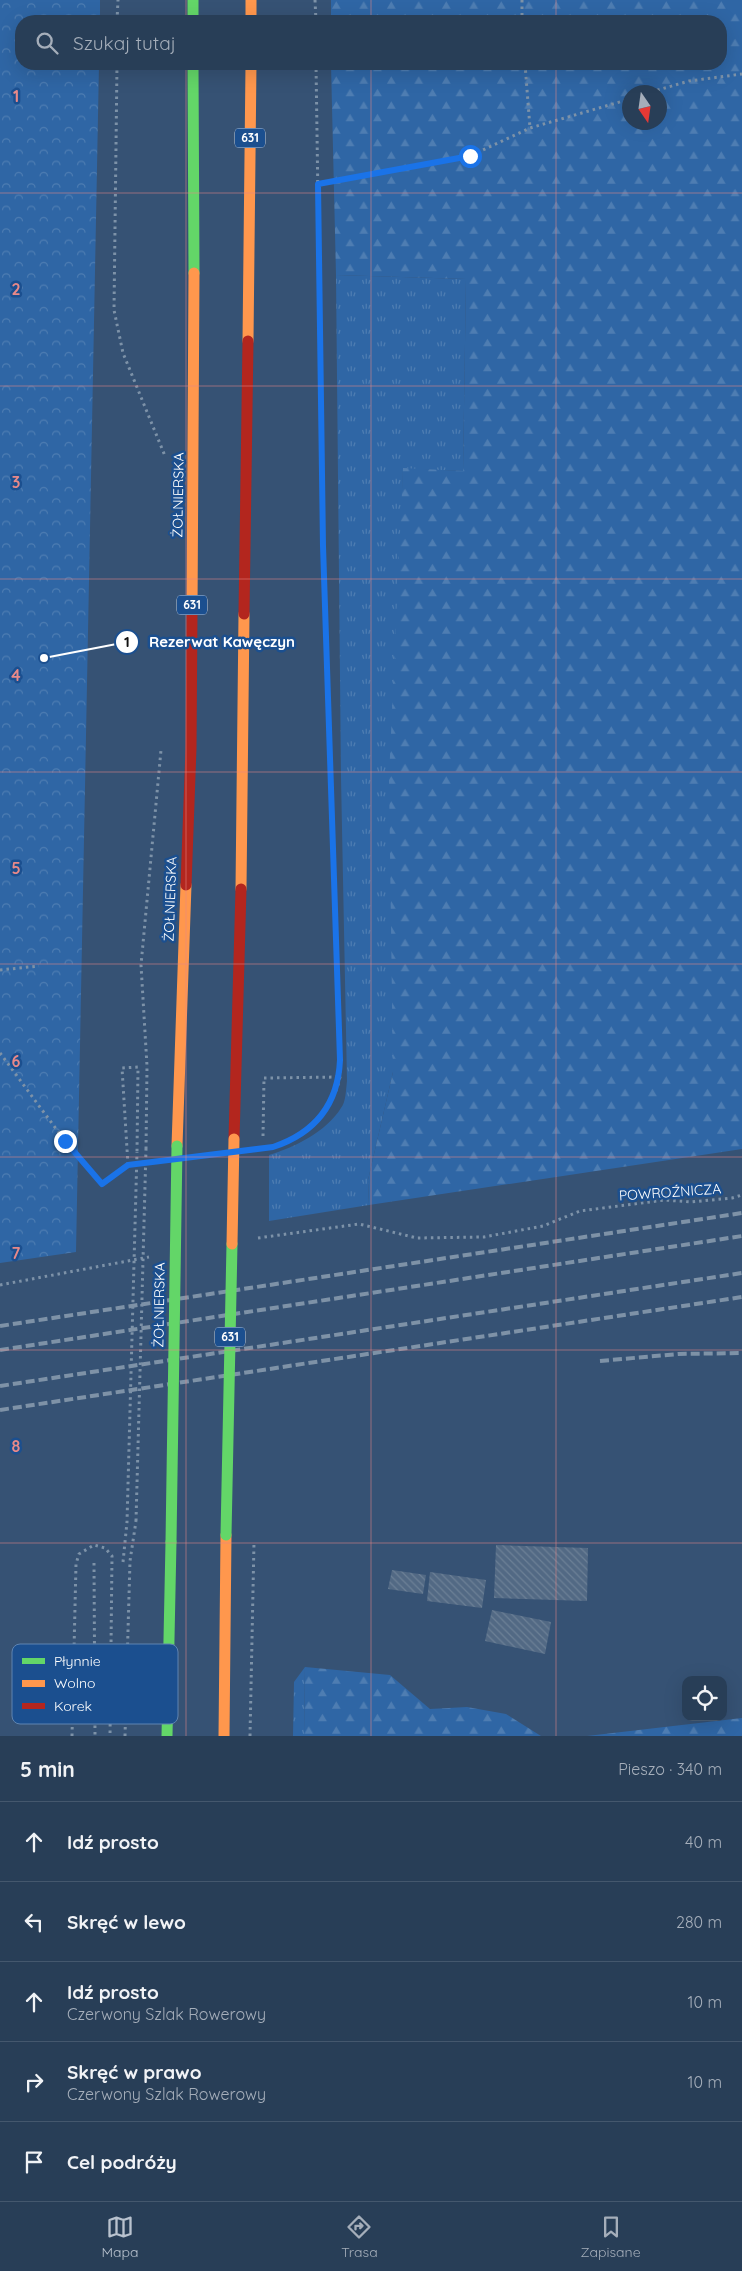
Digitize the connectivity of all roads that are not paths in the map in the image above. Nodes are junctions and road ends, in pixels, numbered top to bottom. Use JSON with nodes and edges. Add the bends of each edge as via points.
{"nodes":[{"id":1,"x":193,"y":0,"type":"edge"},
{"id":2,"x":252,"y":0,"type":"edge"},
{"id":3,"x":193,"y":15,"type":"edge"},
{"id":4,"x":251,"y":15,"type":"edge"},
{"id":5,"x":193,"y":70,"type":"edge"},
{"id":6,"x":251,"y":70,"type":"edge"},
{"id":7,"x":169,"y":1644,"type":"edge"},
{"id":8,"x":224,"y":1736,"type":"edge"}],
"edges":[{"from":1,"to":3,"type":"main road"},
{"from":2,"to":4,"type":"main road"},
{"from":5,"to":7,"type":"main road","name":"ŻOŁNIERSKA","number":"631","bridge":true,"via":[[191,748],[176,1146]]},
{"from":6,"to":8,"type":"main road","number":"631","bridge":true,"via":[[241,886]]}]}
